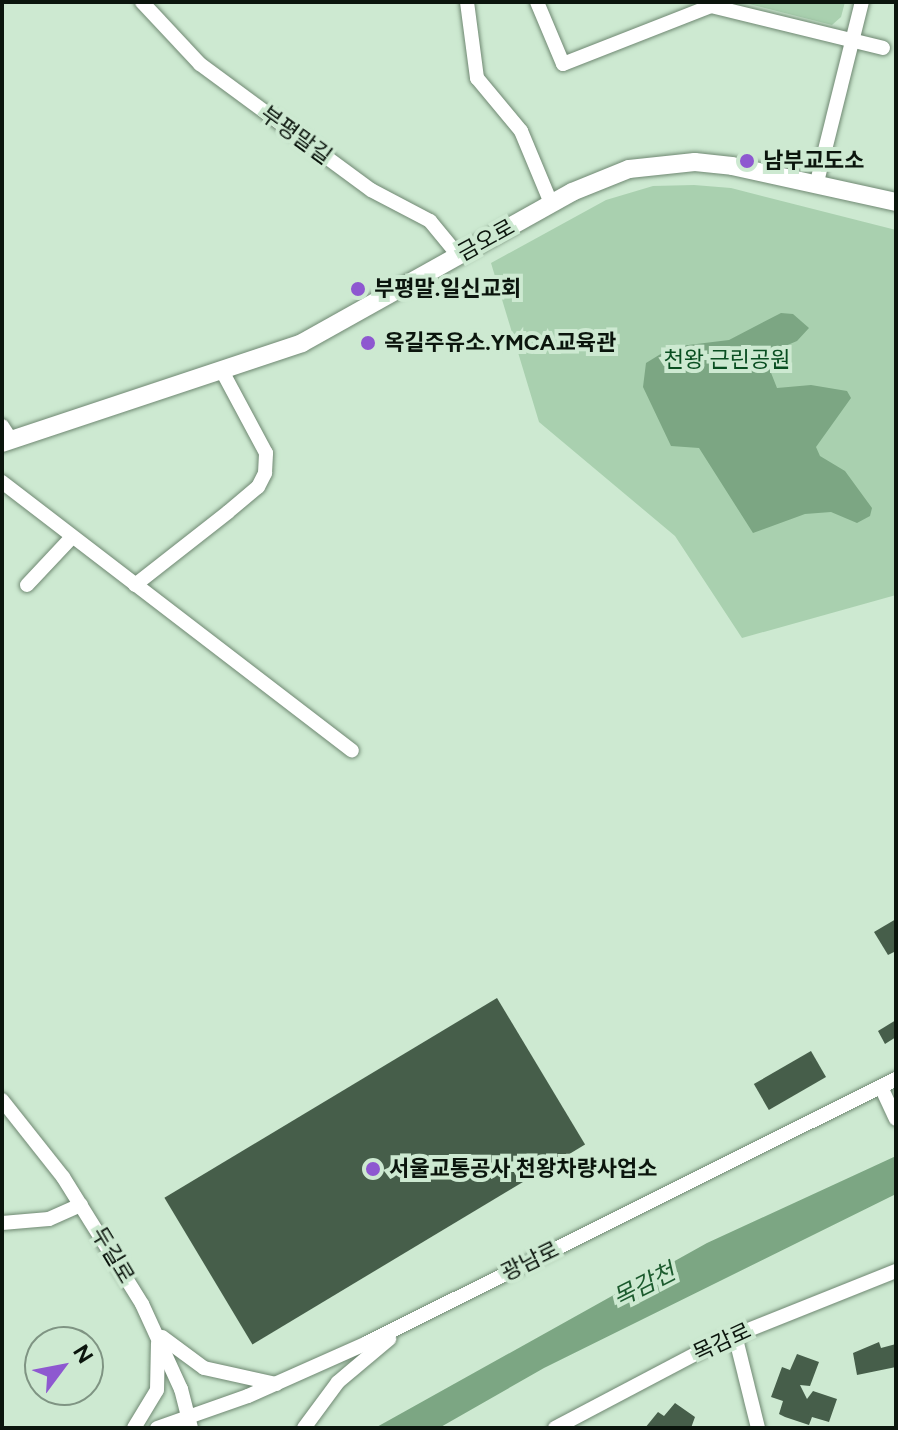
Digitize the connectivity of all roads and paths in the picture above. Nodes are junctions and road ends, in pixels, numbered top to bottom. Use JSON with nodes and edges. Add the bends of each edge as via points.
{"nodes":[{"id":1,"x":142,"y":2,"type":"edge"},
{"id":2,"x":467,"y":2,"type":"edge"},
{"id":3,"x":537,"y":2,"type":"edge"},
{"id":4,"x":862,"y":2,"type":"edge"},
{"id":5,"x":851,"y":41,"type":"junction"},
{"id":6,"x":883,"y":48,"type":"dead end"},
{"id":7,"x":817,"y":182,"type":"junction"},
{"id":8,"x":896,"y":202,"type":"edge"},
{"id":9,"x":551,"y":203,"type":"junction"},
{"id":10,"x":458,"y":255,"type":"junction"},
{"id":11,"x":222,"y":371,"type":"junction"},
{"id":12,"x":5,"y":437,"type":"edge"},
{"id":13,"x":2,"y":482,"type":"edge"},
{"id":14,"x":72,"y":537,"type":"junction"},
{"id":15,"x":27,"y":585,"type":"dead end"},
{"id":16,"x":135,"y":585,"type":"junction"},
{"id":17,"x":352,"y":751,"type":"dead end"},
{"id":18,"x":896,"y":1079,"type":"edge"},
{"id":19,"x":881,"y":1087,"type":"junction"},
{"id":20,"x":2,"y":1100,"type":"edge"},
{"id":21,"x":896,"y":1119,"type":"edge"},
{"id":22,"x":81,"y":1205,"type":"junction"},
{"id":23,"x":2,"y":1223,"type":"edge"},
{"id":24,"x":896,"y":1271,"type":"edge"},
{"id":25,"x":414,"y":1318,"type":"junction"},
{"id":26,"x":156,"y":1331,"type":"junction"},
{"id":27,"x":735,"y":1335,"type":"junction"},
{"id":28,"x":276,"y":1384,"type":"junction"},
{"id":29,"x":191,"y":1422,"type":"edge"},
{"id":30,"x":580,"y":1422,"type":"edge"},
{"id":31,"x":134,"y":1428,"type":"edge"},
{"id":32,"x":157,"y":1428,"type":"edge"},
{"id":33,"x":304,"y":1428,"type":"edge"},
{"id":34,"x":555,"y":1428,"type":"edge"},
{"id":35,"x":758,"y":1428,"type":"edge"}],
"edges":[{"from":1,"to":10,"type":"street","name":"부평말길","via":[[200,64],[371,190],[430,221]]},
{"from":2,"to":9,"type":"street","via":[[477,78],[521,131]]},
{"from":3,"to":5,"type":"street","via":[[563,64],[711,6]]},
{"from":4,"to":5,"type":"street"},
{"from":5,"to":6,"type":"street"},
{"from":5,"to":7,"type":"street"},
{"from":7,"to":8,"type":"main road","name":"금오로"},
{"from":7,"to":9,"type":"main road","name":"금오로","via":[[732,166],[661,163],[599,179]]},
{"from":9,"to":10,"type":"main road","name":"금오로"},
{"from":10,"to":11,"type":"main road","name":"금오로","via":[[302,343]]},
{"from":11,"to":12,"type":"main road","name":"금오로"},
{"from":11,"to":16,"type":"street","via":[[266,453],[265,473],[258,487]]},
{"from":13,"to":14,"type":"street"},
{"from":14,"to":15,"type":"street"},
{"from":14,"to":16,"type":"street"},
{"from":16,"to":17,"type":"street"},
{"from":18,"to":19,"type":"street","name":"광남로"},
{"from":19,"to":21,"type":"street"},
{"from":19,"to":25,"type":"street","name":"광남로"},
{"from":20,"to":22,"type":"street","name":"두길로"},
{"from":22,"to":23,"type":"street","via":[[49,1219]]},
{"from":22,"to":26,"type":"street","name":"두길로"},
{"from":24,"to":27,"type":"street","name":"목감로"},
{"from":25,"to":28,"type":"street","name":"광남로"},
{"from":25,"to":33,"type":"street","via":[[338,1382]]},
{"from":26,"to":28,"type":"street","via":[[204,1368]]},
{"from":26,"to":29,"type":"street","name":"두길로"},
{"from":26,"to":31,"type":"street","via":[[157,1390]]},
{"from":27,"to":30,"type":"street","name":"목감로"},
{"from":27,"to":35,"type":"street"},
{"from":28,"to":29,"type":"street","name":"광남로"},
{"from":29,"to":32,"type":"street","name":"광남로"},
{"from":30,"to":34,"type":"street","name":"목감로"}]}
